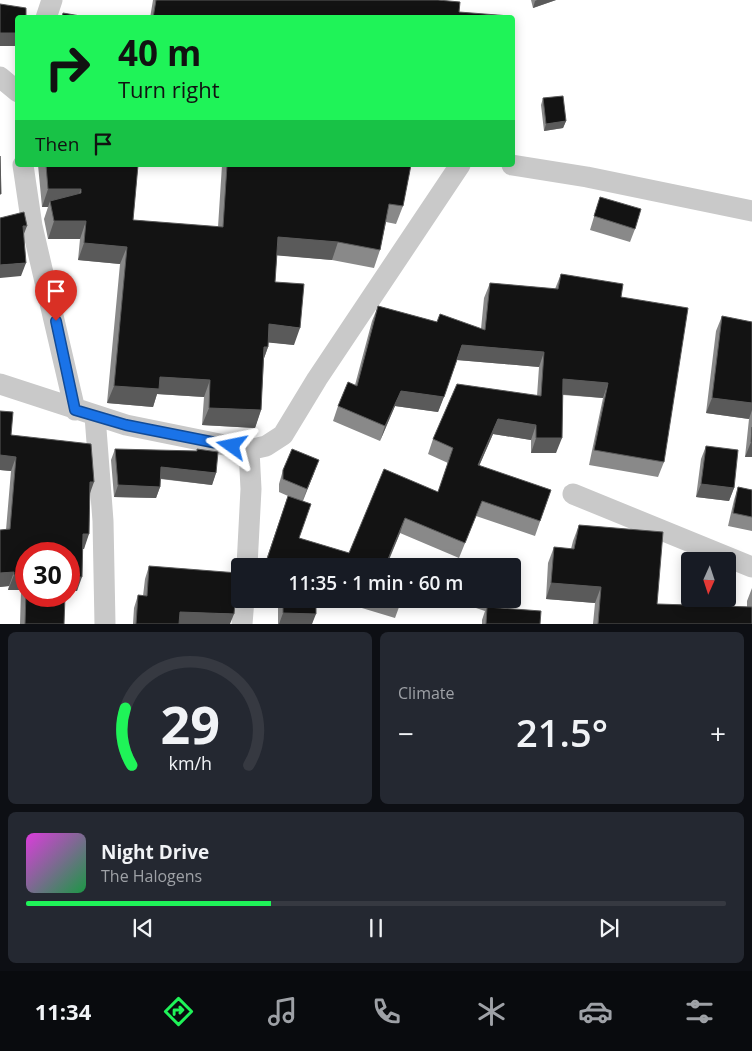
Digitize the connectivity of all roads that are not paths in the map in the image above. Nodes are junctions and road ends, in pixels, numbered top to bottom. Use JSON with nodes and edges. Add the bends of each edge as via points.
{"nodes":[{"id":1,"x":52,"y":0,"type":"edge"},
{"id":2,"x":47,"y":15,"type":"edge"},
{"id":3,"x":0,"y":77,"type":"edge"},
{"id":4,"x":15,"y":90,"type":"edge"},
{"id":5,"x":515,"y":165,"type":"edge"},
{"id":6,"x":23,"y":167,"type":"edge"},
{"id":7,"x":459,"y":167,"type":"edge"},
{"id":8,"x":752,"y":211,"type":"edge"},
{"id":9,"x":0,"y":384,"type":"edge"},
{"id":10,"x":85,"y":413,"type":"junction"},
{"id":11,"x":249,"y":450,"type":"junction"},
{"id":12,"x":574,"y":494,"type":"dead end"},
{"id":13,"x":247,"y":558,"type":"edge"},
{"id":14,"x":752,"y":567,"type":"edge"},
{"id":15,"x":243,"y":608,"type":"edge"},
{"id":16,"x":105,"y":624,"type":"edge"},
{"id":17,"x":242,"y":624,"type":"edge"}],
"edges":[{"from":1,"to":2,"type":"street"},
{"from":3,"to":4,"type":"street"},
{"from":5,"to":8,"type":"street"},
{"from":6,"to":10,"type":"street","via":[[32,226]]},
{"from":7,"to":11,"type":"street","via":[[283,435],[266,446]]},
{"from":9,"to":10,"type":"street"},
{"from":10,"to":11,"type":"street","via":[[126,425]]},
{"from":10,"to":16,"type":"street","via":[[103,520]]},
{"from":11,"to":13,"type":"street","via":[[251,489]]},
{"from":12,"to":14,"type":"street"},
{"from":15,"to":17,"type":"street"}]}
